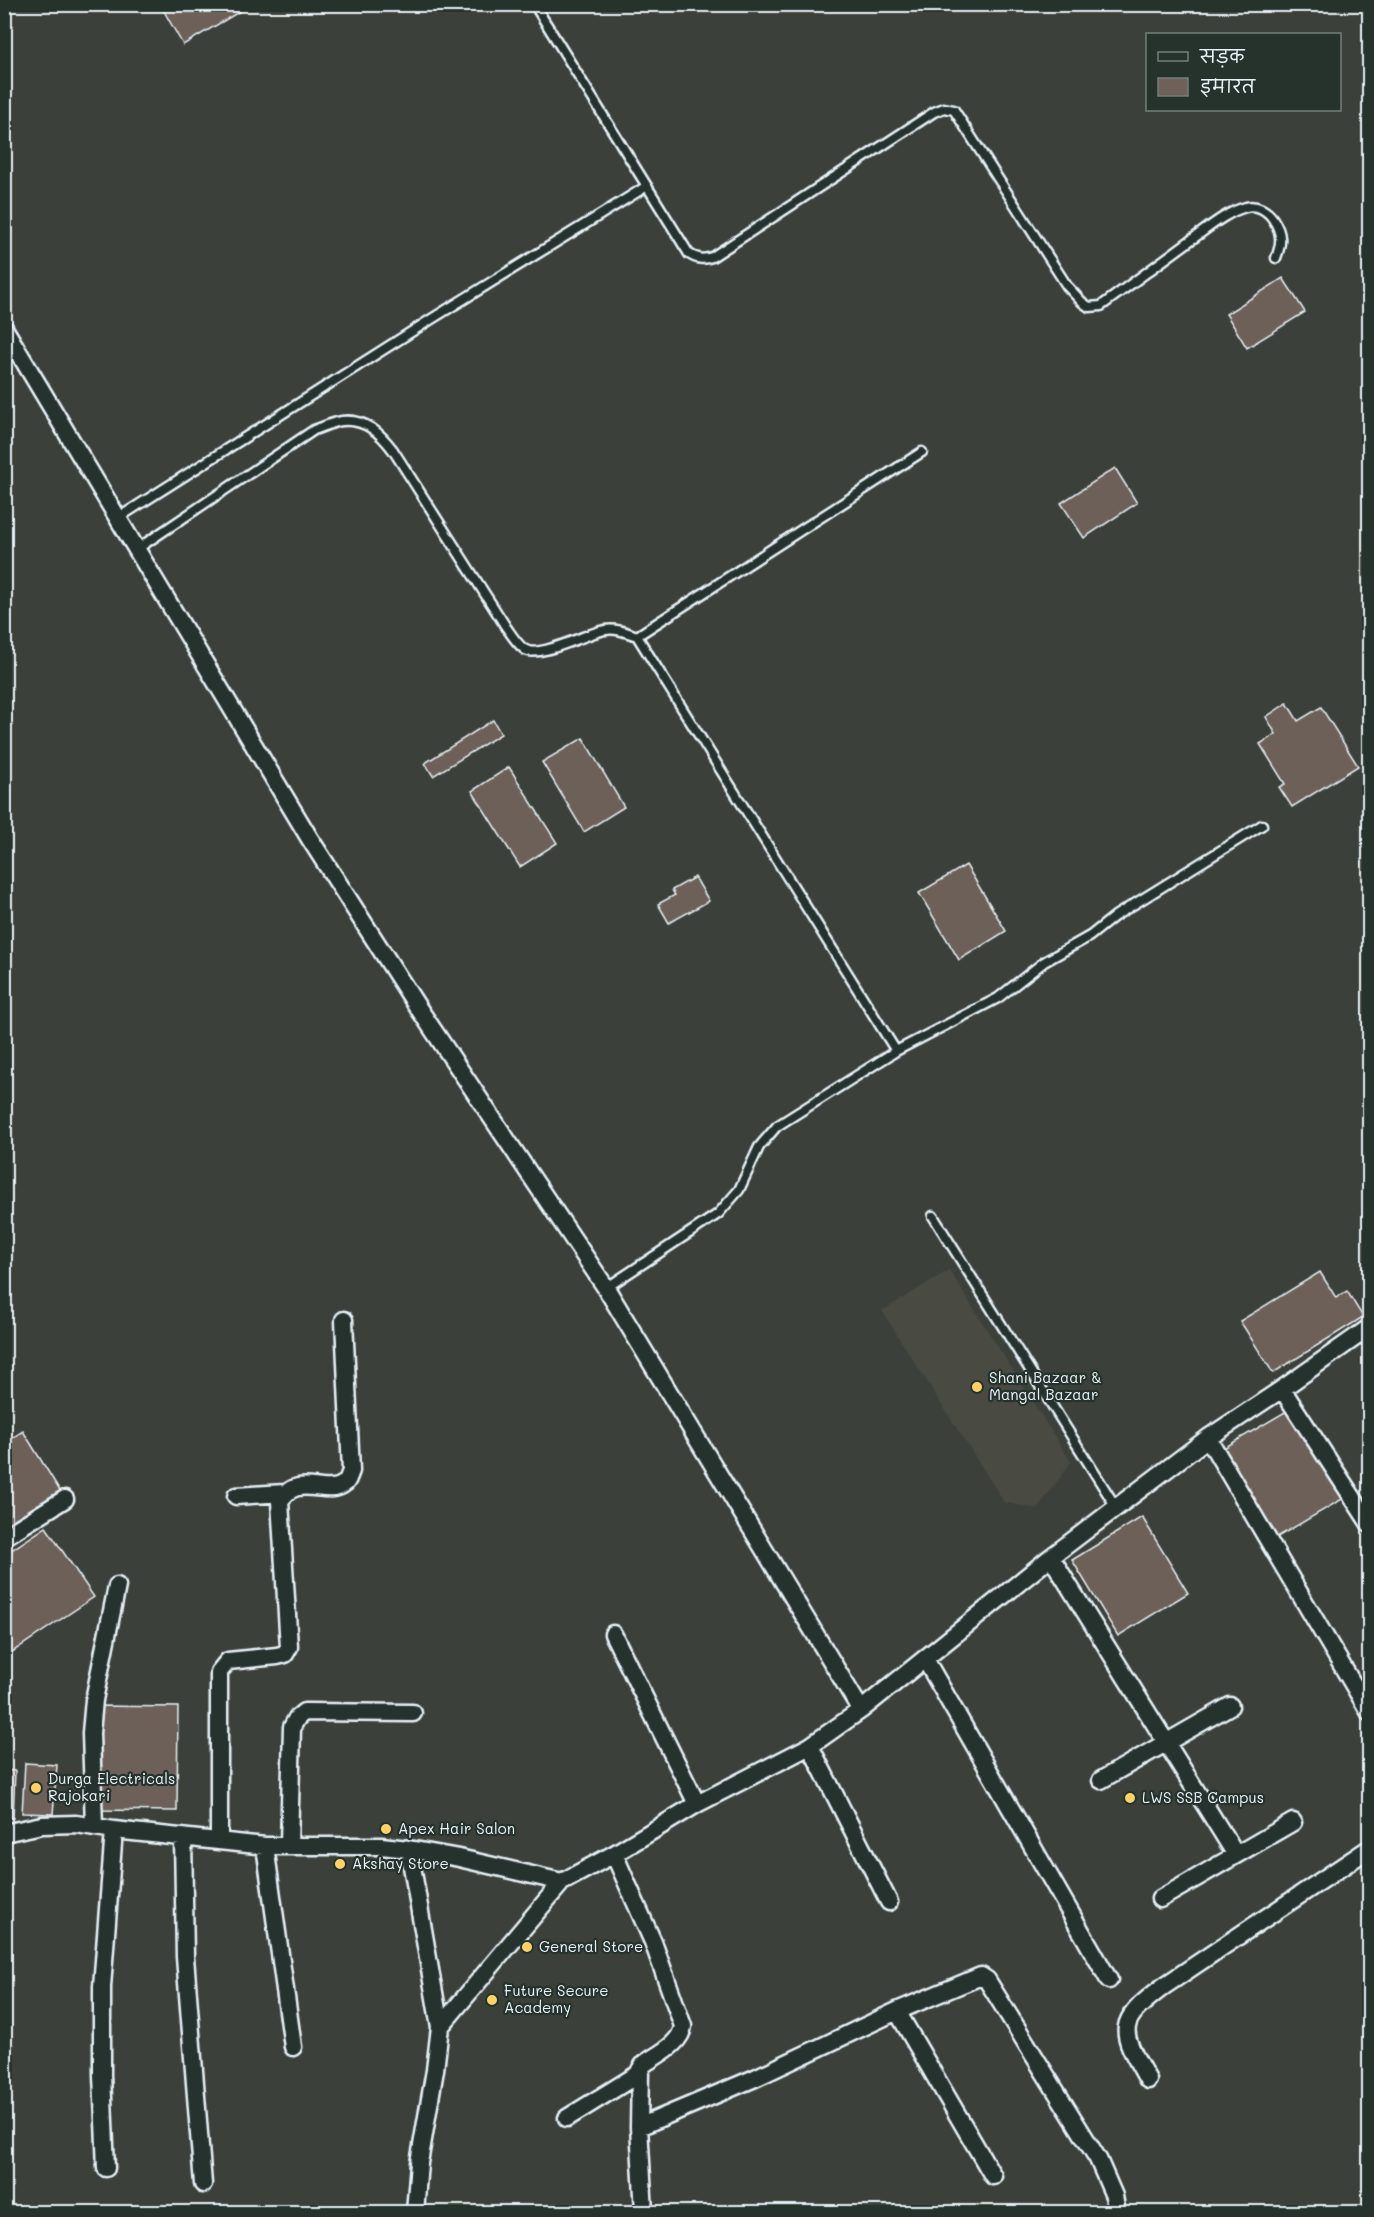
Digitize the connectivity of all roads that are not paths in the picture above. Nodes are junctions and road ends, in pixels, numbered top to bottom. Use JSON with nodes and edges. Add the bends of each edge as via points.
{"nodes":[{"id":1,"x":534,"y":4,"type":"edge"},
{"id":2,"x":647,"y":186,"type":"junction"},
{"id":3,"x":1276,"y":258,"type":"dead end"},
{"id":4,"x":4,"y":328,"type":"edge"},
{"id":5,"x":922,"y":452,"type":"dead end"},
{"id":6,"x":118,"y":518,"type":"junction"},
{"id":7,"x":137,"y":549,"type":"junction"},
{"id":8,"x":637,"y":636,"type":"junction"},
{"id":9,"x":1262,"y":825,"type":"dead end"},
{"id":10,"x":896,"y":1051,"type":"junction"},
{"id":11,"x":933,"y":1216,"type":"dead end"},
{"id":12,"x":606,"y":1288,"type":"junction"},
{"id":13,"x":344,"y":1320,"type":"dead end"},
{"id":14,"x":1370,"y":1327,"type":"edge"},
{"id":15,"x":1282,"y":1389,"type":"junction"},
{"id":16,"x":1208,"y":1438,"type":"junction"},
{"id":17,"x":285,"y":1493,"type":"junction"},
{"id":18,"x":236,"y":1496,"type":"dead end"},
{"id":19,"x":65,"y":1499,"type":"dead end"},
{"id":20,"x":1116,"y":1507,"type":"junction"},
{"id":21,"x":1370,"y":1524,"type":"edge"},
{"id":22,"x":4,"y":1537,"type":"edge"},
{"id":23,"x":1051,"y":1557,"type":"junction"},
{"id":24,"x":117,"y":1586,"type":"dead end"},
{"id":25,"x":613,"y":1634,"type":"dead end"},
{"id":26,"x":925,"y":1659,"type":"junction"},
{"id":27,"x":1230,"y":1706,"type":"dead end"},
{"id":28,"x":861,"y":1710,"type":"junction"},
{"id":29,"x":413,"y":1713,"type":"dead end"},
{"id":30,"x":1370,"y":1713,"type":"edge"},
{"id":31,"x":1166,"y":1742,"type":"junction"},
{"id":32,"x":810,"y":1746,"type":"junction"},
{"id":33,"x":1101,"y":1780,"type":"dead end"},
{"id":34,"x":697,"y":1804,"type":"junction"},
{"id":35,"x":1293,"y":1822,"type":"dead end"},
{"id":36,"x":94,"y":1827,"type":"junction"},
{"id":37,"x":114,"y":1830,"type":"junction"},
{"id":38,"x":4,"y":1833,"type":"edge"},
{"id":39,"x":183,"y":1837,"type":"junction"},
{"id":40,"x":219,"y":1840,"type":"junction"},
{"id":41,"x":289,"y":1845,"type":"junction"},
{"id":42,"x":265,"y":1846,"type":"junction"},
{"id":43,"x":1370,"y":1848,"type":"edge"},
{"id":44,"x":409,"y":1849,"type":"junction"},
{"id":45,"x":614,"y":1854,"type":"junction"},
{"id":46,"x":1236,"y":1855,"type":"junction"},
{"id":47,"x":562,"y":1882,"type":"junction"},
{"id":48,"x":1160,"y":1899,"type":"dead end"},
{"id":49,"x":889,"y":1902,"type":"dead end"},
{"id":50,"x":1109,"y":1980,"type":"dead end"},
{"id":51,"x":897,"y":2011,"type":"junction"},
{"id":52,"x":440,"y":2027,"type":"junction"},
{"id":53,"x":293,"y":2048,"type":"dead end"},
{"id":54,"x":640,"y":2073,"type":"junction"},
{"id":55,"x":1148,"y":2080,"type":"dead end"},
{"id":56,"x":567,"y":2118,"type":"dead end"},
{"id":57,"x":639,"y":2127,"type":"junction"},
{"id":58,"x":106,"y":2168,"type":"dead end"},
{"id":59,"x":993,"y":2176,"type":"dead end"},
{"id":60,"x":203,"y":2184,"type":"dead end"},
{"id":61,"x":415,"y":2212,"type":"edge"},
{"id":62,"x":644,"y":2212,"type":"edge"},
{"id":63,"x":1117,"y":2212,"type":"edge"}],
"edges":[{"from":1,"to":2,"type":"lane"},
{"from":2,"to":3,"type":"lane","via":[[689,254],[706,259],[944,108],[954,110],[1067,286],[1089,308],[1101,306],[1209,227],[1248,206],[1270,214],[1276,224],[1281,245]]},
{"from":2,"to":6,"type":"lane"},
{"from":4,"to":6,"type":"street"},
{"from":5,"to":8,"type":"lane"},
{"from":6,"to":7,"type":"street"},
{"from":7,"to":8,"type":"lane","via":[[314,430],[342,421],[363,423],[380,433],[393,450],[524,650],[544,651],[606,629]]},
{"from":7,"to":12,"type":"street","via":[[415,1003]]},
{"from":8,"to":10,"type":"lane"},
{"from":9,"to":10,"type":"lane","via":[[1044,962],[998,998]]},
{"from":10,"to":12,"type":"lane","via":[[777,1126],[759,1147],[739,1190],[718,1214]]},
{"from":11,"to":20,"type":"lane"},
{"from":12,"to":28,"type":"street"},
{"from":13,"to":17,"type":"street","via":[[351,1471],[346,1483],[337,1488],[295,1487]]},
{"from":14,"to":15,"type":"street"},
{"from":15,"to":16,"type":"street"},
{"from":15,"to":21,"type":"street"},
{"from":16,"to":20,"type":"street"},
{"from":16,"to":30,"type":"street"},
{"from":17,"to":18,"type":"street"},
{"from":17,"to":40,"type":"street","via":[[280,1501],[289,1647],[288,1652],[277,1656],[228,1661],[219,1672]]},
{"from":19,"to":22,"type":"street"},
{"from":20,"to":23,"type":"street"},
{"from":23,"to":26,"type":"street"},
{"from":23,"to":31,"type":"street"},
{"from":24,"to":36,"type":"street","via":[[94,1700]]},
{"from":25,"to":34,"type":"street"},
{"from":26,"to":28,"type":"street"},
{"from":26,"to":50,"type":"street"},
{"from":27,"to":31,"type":"street"},
{"from":28,"to":32,"type":"street"},
{"from":29,"to":41,"type":"street","via":[[304,1712],[297,1718],[292,1727]]},
{"from":31,"to":33,"type":"street"},
{"from":31,"to":46,"type":"street"},
{"from":32,"to":34,"type":"street"},
{"from":32,"to":49,"type":"street"},
{"from":34,"to":45,"type":"street"},
{"from":35,"to":46,"type":"street"},
{"from":36,"to":37,"type":"street"},
{"from":36,"to":38,"type":"street","via":[[42,1826]]},
{"from":37,"to":39,"type":"street"},
{"from":37,"to":58,"type":"street","via":[[102,1987]]},
{"from":39,"to":40,"type":"street"},
{"from":39,"to":60,"type":"street","via":[[184,1957]]},
{"from":40,"to":42,"type":"street"},
{"from":41,"to":42,"type":"street"},
{"from":41,"to":44,"type":"street"},
{"from":42,"to":53,"type":"street"},
{"from":43,"to":55,"type":"street","via":[[1164,1986],[1134,2011],[1126,2022],[1126,2035]]},
{"from":44,"to":47,"type":"street"},
{"from":44,"to":52,"type":"street"},
{"from":45,"to":47,"type":"street"},
{"from":45,"to":54,"type":"street","via":[[653,1942],[683,2026],[678,2040],[644,2064]]},
{"from":46,"to":48,"type":"street"},
{"from":47,"to":52,"type":"street"},
{"from":51,"to":57,"type":"street"},
{"from":51,"to":59,"type":"street"},
{"from":51,"to":63,"type":"street","via":[[984,1977],[1098,2159]]},
{"from":52,"to":61,"type":"street"},
{"from":54,"to":56,"type":"street"},
{"from":54,"to":57,"type":"street"},
{"from":57,"to":62,"type":"street"}]}
